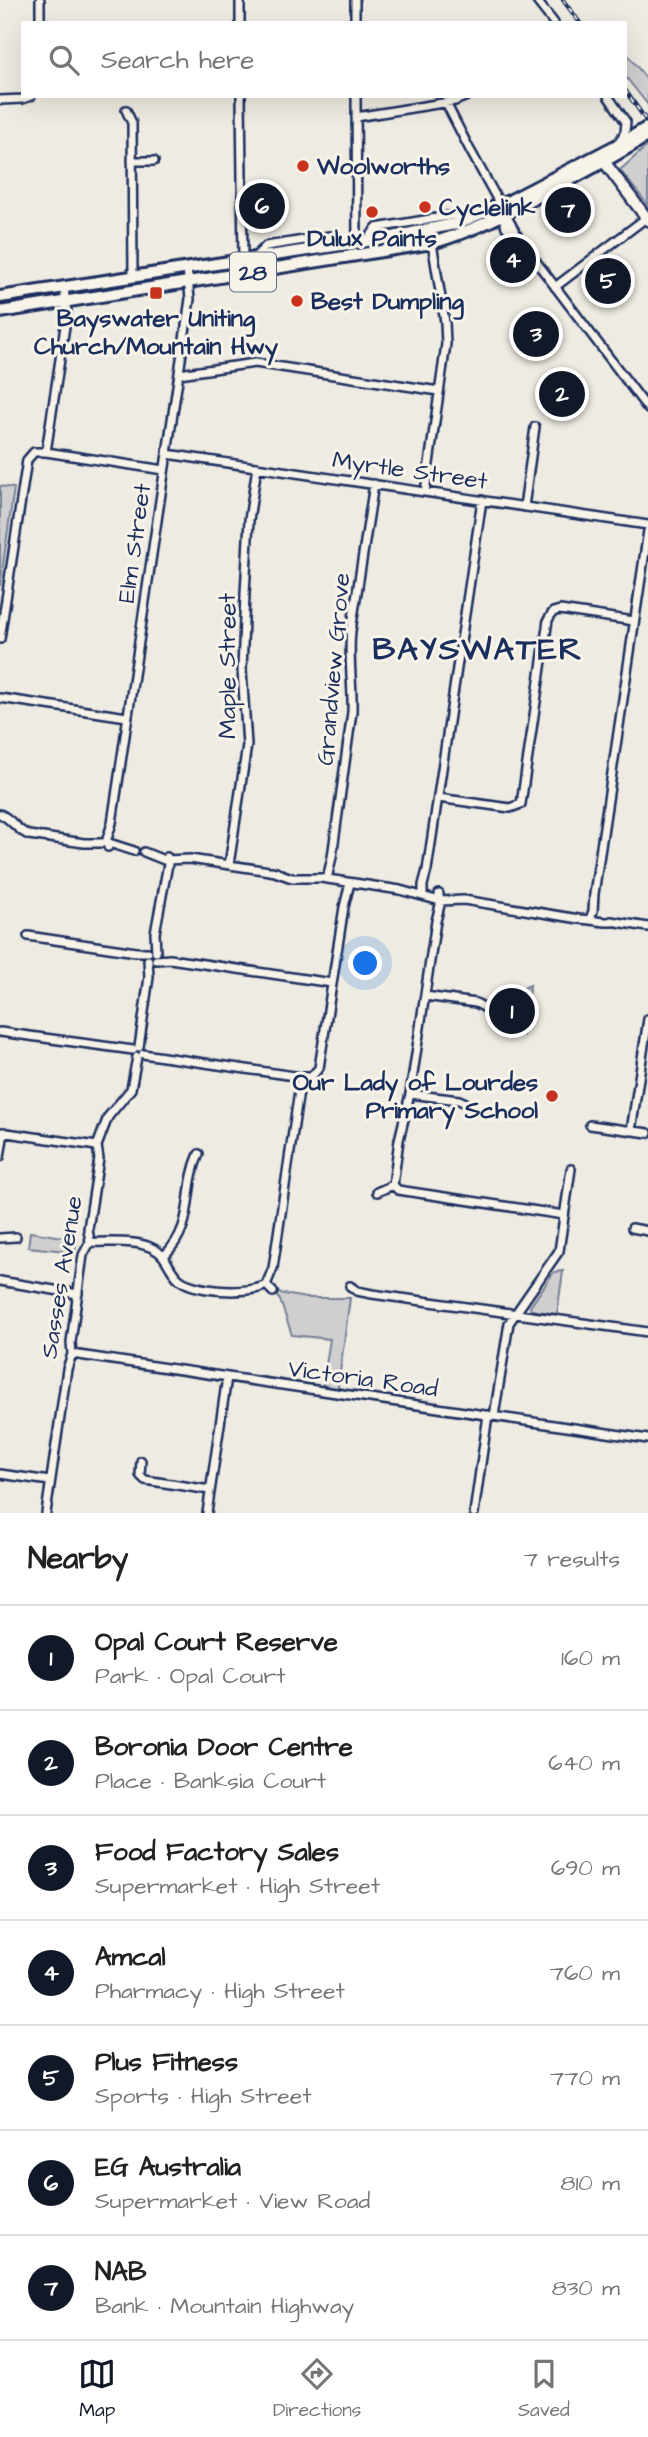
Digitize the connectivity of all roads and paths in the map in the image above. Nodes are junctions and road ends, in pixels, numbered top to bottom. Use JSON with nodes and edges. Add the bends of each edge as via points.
{"nodes":[{"id":1,"x":40,"y":0,"type":"edge"},
{"id":2,"x":240,"y":0,"type":"edge"},
{"id":3,"x":355,"y":0,"type":"edge"},
{"id":4,"x":536,"y":0,"type":"edge"},
{"id":5,"x":40,"y":21,"type":"edge"},
{"id":6,"x":240,"y":21,"type":"edge"},
{"id":7,"x":355,"y":21,"type":"edge"},
{"id":8,"x":552,"y":21,"type":"edge"},
{"id":9,"x":26,"y":98,"type":"edge"},
{"id":10,"x":241,"y":98,"type":"edge"},
{"id":11,"x":356,"y":98,"type":"edge"},
{"id":12,"x":461,"y":98,"type":"edge"},
{"id":13,"x":609,"y":98,"type":"edge"},
{"id":14,"x":0,"y":100,"type":"edge"},
{"id":15,"x":446,"y":103,"type":"junction"},
{"id":16,"x":125,"y":110,"type":"dead end"},
{"id":17,"x":356,"y":117,"type":"junction"},
{"id":18,"x":645,"y":132,"type":"edge"},
{"id":19,"x":617,"y":145,"type":"junction"},
{"id":20,"x":602,"y":158,"type":"junction"},
{"id":21,"x":132,"y":161,"type":"junction"},
{"id":22,"x":154,"y":161,"type":"dead end"},
{"id":23,"x":503,"y":212,"type":"junction"},
{"id":24,"x":647,"y":219,"type":"edge"},
{"id":25,"x":362,"y":241,"type":"junction"},
{"id":26,"x":432,"y":243,"type":"junction"},
{"id":27,"x":243,"y":260,"type":"junction"},
{"id":28,"x":187,"y":268,"type":"junction"},
{"id":29,"x":133,"y":277,"type":"junction"},
{"id":30,"x":189,"y":282,"type":"junction"},
{"id":31,"x":555,"y":287,"type":"junction"},
{"id":32,"x":64,"y":288,"type":"junction"},
{"id":33,"x":0,"y":297,"type":"edge"},
{"id":34,"x":66,"y":301,"type":"junction"},
{"id":35,"x":0,"y":312,"type":"edge"},
{"id":36,"x":179,"y":374,"type":"junction"},
{"id":37,"x":439,"y":391,"type":"junction"},
{"id":38,"x":648,"y":410,"type":"edge"},
{"id":39,"x":535,"y":427,"type":"dead end"},
{"id":40,"x":46,"y":452,"type":"junction"},
{"id":41,"x":167,"y":454,"type":"junction"},
{"id":42,"x":257,"y":467,"type":"junction"},
{"id":43,"x":164,"y":470,"type":"junction"},
{"id":44,"x":374,"y":484,"type":"junction"},
{"id":45,"x":425,"y":492,"type":"junction"},
{"id":46,"x":482,"y":500,"type":"junction"},
{"id":47,"x":524,"y":506,"type":"junction"},
{"id":48,"x":648,"y":524,"type":"edge"},
{"id":49,"x":648,"y":531,"type":"edge"},
{"id":50,"x":634,"y":621,"type":"junction"},
{"id":51,"x":0,"y":639,"type":"edge"},
{"id":52,"x":0,"y":698,"type":"edge"},
{"id":53,"x":127,"y":717,"type":"junction"},
{"id":54,"x":438,"y":798,"type":"junction"},
{"id":55,"x":0,"y":814,"type":"edge"},
{"id":56,"x":109,"y":844,"type":"junction"},
{"id":57,"x":166,"y":859,"type":"junction"},
{"id":58,"x":229,"y":865,"type":"junction"},
{"id":59,"x":326,"y":879,"type":"junction"},
{"id":60,"x":347,"y":882,"type":"junction"},
{"id":61,"x":424,"y":891,"type":"junction"},
{"id":62,"x":439,"y":898,"type":"junction"},
{"id":63,"x":591,"y":916,"type":"junction"},
{"id":64,"x":648,"y":927,"type":"edge"},
{"id":65,"x":28,"y":936,"type":"dead end"},
{"id":66,"x":152,"y":956,"type":"junction"},
{"id":67,"x":332,"y":984,"type":"junction"},
{"id":68,"x":425,"y":996,"type":"junction"},
{"id":69,"x":487,"y":1009,"type":"dead end"},
{"id":70,"x":648,"y":1019,"type":"edge"},
{"id":71,"x":0,"y":1032,"type":"edge"},
{"id":72,"x":138,"y":1052,"type":"junction"},
{"id":73,"x":301,"y":1077,"type":"junction"},
{"id":74,"x":410,"y":1094,"type":"junction"},
{"id":75,"x":470,"y":1105,"type":"dead end"},
{"id":76,"x":590,"y":1125,"type":"dead end"},
{"id":77,"x":631,"y":1130,"type":"junction"},
{"id":78,"x":2,"y":1132,"type":"edge"},
{"id":79,"x":648,"y":1133,"type":"edge"},
{"id":80,"x":97,"y":1146,"type":"junction"},
{"id":81,"x":199,"y":1154,"type":"dead end"},
{"id":82,"x":0,"y":1157,"type":"edge"},
{"id":83,"x":571,"y":1169,"type":"dead end"},
{"id":84,"x":393,"y":1185,"type":"junction"},
{"id":85,"x":377,"y":1192,"type":"dead end"},
{"id":86,"x":564,"y":1215,"type":"junction"},
{"id":87,"x":632,"y":1228,"type":"dead end"},
{"id":88,"x":648,"y":1231,"type":"edge"},
{"id":89,"x":16,"y":1237,"type":"dead end"},
{"id":90,"x":0,"y":1238,"type":"edge"},
{"id":91,"x":90,"y":1242,"type":"junction"},
{"id":92,"x":164,"y":1256,"type":"junction"},
{"id":93,"x":0,"y":1281,"type":"edge"},
{"id":94,"x":266,"y":1285,"type":"junction"},
{"id":95,"x":350,"y":1286,"type":"dead end"},
{"id":96,"x":273,"y":1292,"type":"dead end"},
{"id":97,"x":78,"y":1294,"type":"junction"},
{"id":98,"x":514,"y":1314,"type":"junction"},
{"id":99,"x":648,"y":1332,"type":"edge"},
{"id":100,"x":72,"y":1354,"type":"junction"},
{"id":101,"x":227,"y":1377,"type":"junction"},
{"id":102,"x":491,"y":1416,"type":"junction"},
{"id":103,"x":648,"y":1439,"type":"edge"},
{"id":104,"x":141,"y":1461,"type":"dead end"},
{"id":105,"x":0,"y":1474,"type":"edge"},
{"id":106,"x":50,"y":1481,"type":"junction"},
{"id":107,"x":210,"y":1490,"type":"junction"},
{"id":108,"x":46,"y":1513,"type":"edge"},
{"id":109,"x":207,"y":1513,"type":"edge"},
{"id":110,"x":474,"y":1513,"type":"edge"}],
"edges":[{"from":1,"to":5,"type":"street"},
{"from":2,"to":6,"type":"street"},
{"from":3,"to":7,"type":"street"},
{"from":4,"to":8,"type":"street"},
{"from":9,"to":14,"type":"street"},
{"from":10,"to":27,"type":"street"},
{"from":11,"to":17,"type":"street"},
{"from":12,"to":15,"type":"street"},
{"from":13,"to":19,"type":"street","via":[[626,122]]},
{"from":15,"to":17,"type":"street"},
{"from":15,"to":23,"type":"street"},
{"from":16,"to":21,"type":"street","via":[[132,123]]},
{"from":17,"to":25,"type":"street"},
{"from":18,"to":19,"type":"main road","number":"28"},
{"from":18,"to":20,"type":"main road","number":"28"},
{"from":19,"to":20,"type":"main road","number":"28"},
{"from":20,"to":23,"type":"main road","number":"28"},
{"from":20,"to":24,"type":"main road"},
{"from":21,"to":22,"type":"street"},
{"from":21,"to":29,"type":"street"},
{"from":23,"to":25,"type":"main road","number":"28"},
{"from":23,"to":26,"type":"main road","number":"28","via":[[467,233]]},
{"from":23,"to":31,"type":"street"},
{"from":24,"to":31,"type":"street"},
{"from":25,"to":27,"type":"main road","number":"28"},
{"from":26,"to":30,"type":"main road","number":"28"},
{"from":26,"to":37,"type":"street","via":[[446,334]]},
{"from":27,"to":28,"type":"main road","number":"28"},
{"from":28,"to":29,"type":"main road","number":"28"},
{"from":28,"to":30,"type":"street","name":"Elm Street"},
{"from":29,"to":32,"type":"main road","number":"28"},
{"from":30,"to":34,"type":"main road","number":"28"},
{"from":30,"to":36,"type":"street","name":"Elm Street"},
{"from":31,"to":38,"type":"street"},
{"from":32,"to":33,"type":"main road","number":"28"},
{"from":32,"to":34,"type":"street"},
{"from":34,"to":35,"type":"main road","number":"28"},
{"from":34,"to":40,"type":"street"},
{"from":36,"to":37,"type":"street","via":[[256,363]]},
{"from":36,"to":41,"type":"street","name":"Elm Street"},
{"from":37,"to":45,"type":"street"},
{"from":39,"to":47,"type":"street"},
{"from":40,"to":43,"type":"street"},
{"from":40,"to":51,"type":"street","via":[[32,453],[27,460]]},
{"from":41,"to":42,"type":"street","name":"Myrtle Street"},
{"from":41,"to":43,"type":"street","name":"Elm Street"},
{"from":42,"to":44,"type":"street","name":"Myrtle Street"},
{"from":42,"to":58,"type":"street","name":"Maple Street","via":[[244,606],[247,745]]},
{"from":43,"to":53,"type":"street","name":"Elm Street"},
{"from":44,"to":45,"type":"street","name":"Myrtle Street"},
{"from":44,"to":59,"type":"street","name":"Grandview Grove","via":[[349,648],[352,712]]},
{"from":45,"to":46,"type":"street","name":"Myrtle Street"},
{"from":46,"to":47,"type":"street","name":"Myrtle Street"},
{"from":46,"to":54,"type":"street"},
{"from":47,"to":48,"type":"street","name":"Myrtle Street"},
{"from":49,"to":50,"type":"street"},
{"from":50,"to":54,"type":"street","via":[[552,612],[521,804],[510,808]]},
{"from":50,"to":63,"type":"street"},
{"from":52,"to":53,"type":"street"},
{"from":53,"to":56,"type":"street","name":"Elm Street"},
{"from":54,"to":61,"type":"street"},
{"from":55,"to":56,"type":"street","via":[[25,834],[95,847]]},
{"from":56,"to":57,"type":"street","via":[[120,851],[155,852]]},
{"from":57,"to":58,"type":"street","via":[[178,855]]},
{"from":57,"to":66,"type":"street","name":"Sasses Avenue"},
{"from":58,"to":59,"type":"street"},
{"from":59,"to":60,"type":"street"},
{"from":60,"to":61,"type":"street"},
{"from":60,"to":67,"type":"street"},
{"from":61,"to":62,"type":"street"},
{"from":62,"to":63,"type":"street","via":[[579,919]]},
{"from":62,"to":68,"type":"street"},
{"from":63,"to":64,"type":"street","via":[[602,923]]},
{"from":65,"to":66,"type":"street"},
{"from":66,"to":67,"type":"street"},
{"from":66,"to":72,"type":"street","name":"Sasses Avenue"},
{"from":67,"to":73,"type":"street","via":[[320,1068],[311,1077]]},
{"from":68,"to":69,"type":"street","via":[[476,1003]]},
{"from":68,"to":74,"type":"street"},
{"from":70,"to":77,"type":"street"},
{"from":71,"to":72,"type":"street"},
{"from":72,"to":73,"type":"street"},
{"from":72,"to":80,"type":"street","name":"Sasses Avenue","via":[[131,1089],[108,1117]]},
{"from":73,"to":94,"type":"street","via":[[273,1268]]},
{"from":74,"to":75,"type":"street"},
{"from":74,"to":84,"type":"street"},
{"from":76,"to":77,"type":"street"},
{"from":77,"to":79,"type":"street"},
{"from":78,"to":80,"type":"street"},
{"from":78,"to":82,"type":"street"},
{"from":80,"to":91,"type":"street","name":"Sasses Avenue"},
{"from":81,"to":92,"type":"street","via":[[183,1231]]},
{"from":83,"to":86,"type":"street"},
{"from":84,"to":85,"type":"street"},
{"from":84,"to":86,"type":"street","via":[[398,1190]]},
{"from":86,"to":98,"type":"street","via":[[559,1251]]},
{"from":87,"to":88,"type":"street"},
{"from":89,"to":90,"type":"street"},
{"from":91,"to":92,"type":"street","via":[[148,1246]]},
{"from":91,"to":97,"type":"street","name":"Sasses Avenue","via":[[83,1255]]},
{"from":92,"to":94,"type":"street","via":[[178,1278],[200,1289]]},
{"from":93,"to":97,"type":"street"},
{"from":94,"to":96,"type":"street"},
{"from":95,"to":98,"type":"street","via":[[372,1294]]},
{"from":97,"to":100,"type":"street","name":"Sasses Avenue"},
{"from":98,"to":99,"type":"street"},
{"from":98,"to":102,"type":"street"},
{"from":100,"to":101,"type":"street","name":"Victoria Road"},
{"from":100,"to":106,"type":"street","name":"Sasses Avenue"},
{"from":101,"to":102,"type":"street","name":"Victoria Road"},
{"from":101,"to":107,"type":"street"},
{"from":102,"to":103,"type":"street","name":"Victoria Road"},
{"from":102,"to":110,"type":"street"},
{"from":104,"to":107,"type":"street","via":[[140,1475],[145,1480]]},
{"from":105,"to":106,"type":"street"},
{"from":106,"to":108,"type":"street","name":"Sasses Avenue"},
{"from":107,"to":109,"type":"street"}]}
